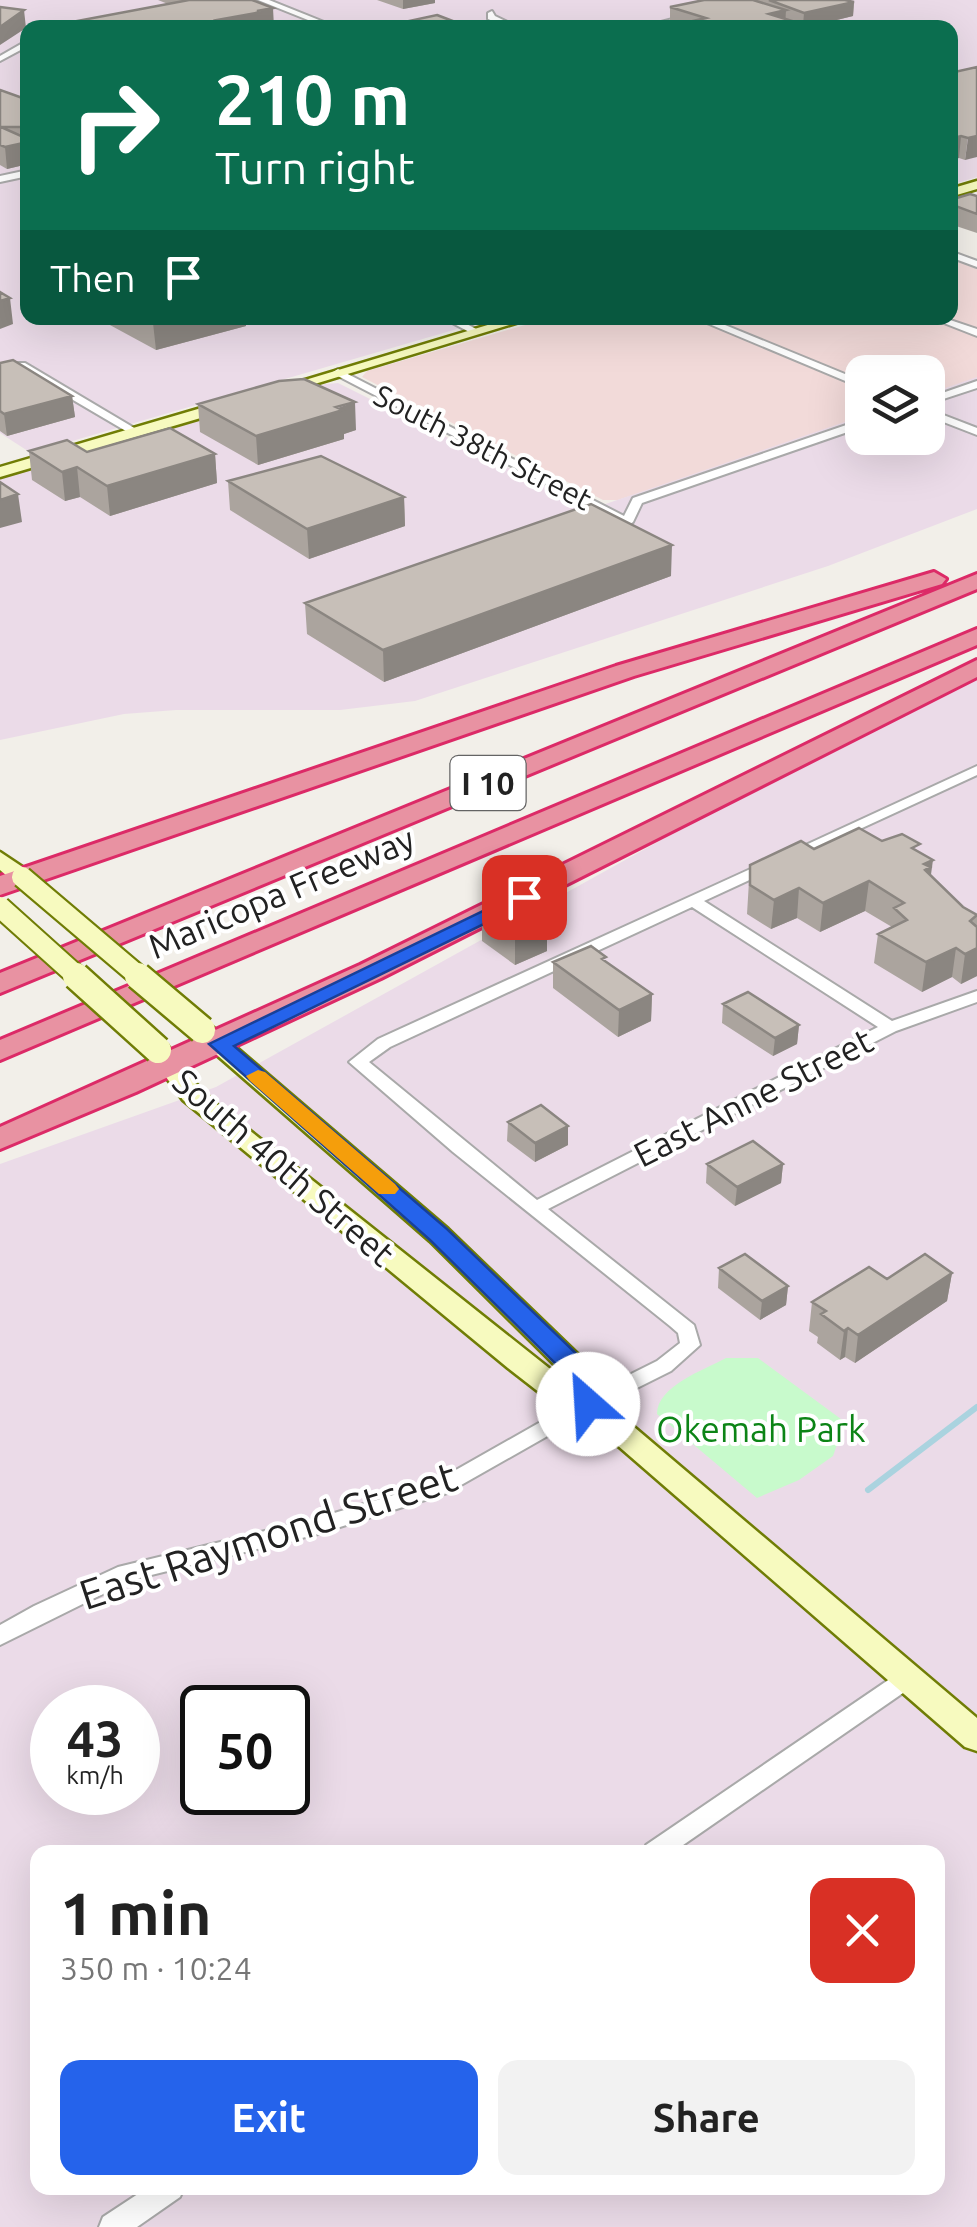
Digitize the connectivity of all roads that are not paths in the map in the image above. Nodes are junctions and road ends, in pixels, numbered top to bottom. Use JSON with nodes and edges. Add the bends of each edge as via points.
{"nodes":[{"id":1,"x":262,"y":0,"type":"edge"},
{"id":2,"x":306,"y":0,"type":"edge"},
{"id":3,"x":277,"y":6,"type":"junction"},
{"id":4,"x":492,"y":13,"type":"dead end"},
{"id":5,"x":709,"y":13,"type":"edge"},
{"id":6,"x":315,"y":20,"type":"edge"},
{"id":7,"x":499,"y":20,"type":"edge"},
{"id":8,"x":677,"y":20,"type":"edge"},
{"id":9,"x":462,"y":325,"type":"edge"},
{"id":10,"x":501,"y":325,"type":"edge"},
{"id":11,"x":717,"y":325,"type":"edge"},
{"id":12,"x":477,"y":332,"type":"junction"},
{"id":13,"x":21,"y":365,"type":"edge"},
{"id":14,"x":338,"y":372,"type":"junction"},
{"id":15,"x":845,"y":378,"type":"edge"},
{"id":16,"x":977,"y":384,"type":"edge"},
{"id":17,"x":264,"y":394,"type":"edge"},
{"id":18,"x":945,"y":395,"type":"edge"},
{"id":19,"x":246,"y":400,"type":"edge"},
{"id":20,"x":945,"y":419,"type":"edge"},
{"id":21,"x":845,"y":429,"type":"edge"},
{"id":22,"x":134,"y":432,"type":"junction"},
{"id":23,"x":977,"y":432,"type":"edge"},
{"id":24,"x":0,"y":472,"type":"edge"},
{"id":25,"x":977,"y":566,"type":"edge"},
{"id":26,"x":977,"y":581,"type":"edge"},
{"id":27,"x":977,"y":636,"type":"edge"},
{"id":28,"x":977,"y":667,"type":"edge"},
{"id":29,"x":977,"y":770,"type":"edge"},
{"id":30,"x":7,"y":874,"type":"edge"},
{"id":31,"x":693,"y":901,"type":"junction"},
{"id":32,"x":0,"y":907,"type":"edge"},
{"id":33,"x":0,"y":984,"type":"edge"},
{"id":34,"x":977,"y":996,"type":"edge"},
{"id":35,"x":890,"y":1027,"type":"junction"},
{"id":36,"x":211,"y":1038,"type":"junction"},
{"id":37,"x":0,"y":1051,"type":"edge"},
{"id":38,"x":163,"y":1060,"type":"junction"},
{"id":39,"x":0,"y":1139,"type":"edge"},
{"id":40,"x":534,"y":1209,"type":"junction"},
{"id":41,"x":588,"y":1404,"type":"junction"},
{"id":42,"x":0,"y":1636,"type":"edge"},
{"id":43,"x":908,"y":1678,"type":"junction"},
{"id":44,"x":977,"y":1737,"type":"edge"},
{"id":45,"x":665,"y":1845,"type":"edge"},
{"id":46,"x":160,"y":2195,"type":"edge"},
{"id":47,"x":113,"y":2227,"type":"edge"}],
"edges":[{"from":1,"to":3,"type":"street"},
{"from":2,"to":3,"type":"street"},
{"from":3,"to":6,"type":"street"},
{"from":4,"to":7,"type":"street"},
{"from":5,"to":8,"type":"street"},
{"from":9,"to":12,"type":"street"},
{"from":10,"to":12,"type":"main road"},
{"from":11,"to":15,"type":"street"},
{"from":12,"to":14,"type":"main road"},
{"from":13,"to":22,"type":"street"},
{"from":14,"to":17,"type":"main road"},
{"from":14,"to":21,"type":"street","name":"South 38th Street","via":[[627,522],[637,502]]},
{"from":16,"to":18,"type":"street"},
{"from":19,"to":22,"type":"main road"},
{"from":20,"to":23,"type":"street"},
{"from":22,"to":24,"type":"main road"},
{"from":25,"to":30,"type":"highway","via":[[626,671]]},
{"from":26,"to":33,"type":"highway","name":"Maricopa Freeway","number":"I 10"},
{"from":27,"to":37,"type":"highway","name":"Maricopa Freeway","number":"I 10"},
{"from":28,"to":36,"type":"highway","via":[[428,946]]},
{"from":29,"to":31,"type":"street"},
{"from":30,"to":36,"type":"main road","name":"South 40th Street","bridge":true},
{"from":31,"to":35,"type":"street"},
{"from":31,"to":40,"type":"street","via":[[358,1062]]},
{"from":32,"to":38,"type":"main road","name":"South 40th Street","bridge":true},
{"from":34,"to":35,"type":"street","name":"East Anne Street"},
{"from":35,"to":40,"type":"street","name":"East Anne Street"},
{"from":36,"to":38,"type":"highway"},
{"from":36,"to":41,"type":"main road","name":"South 40th Street","via":[[438,1235],[580,1372]]},
{"from":38,"to":39,"type":"highway"},
{"from":38,"to":41,"type":"main road","name":"South 40th Street","via":[[288,1175],[478,1330],[554,1390]]},
{"from":40,"to":41,"type":"street","via":[[687,1330],[690,1345],[681,1354]]},
{"from":41,"to":42,"type":"street","name":"East Raymond Street","via":[[440,1488],[318,1526],[126,1572]]},
{"from":41,"to":43,"type":"main road","name":"South 40th Street"},
{"from":43,"to":44,"type":"main road","name":"South 40th Street"},
{"from":43,"to":45,"type":"street"},
{"from":46,"to":47,"type":"street"}]}
